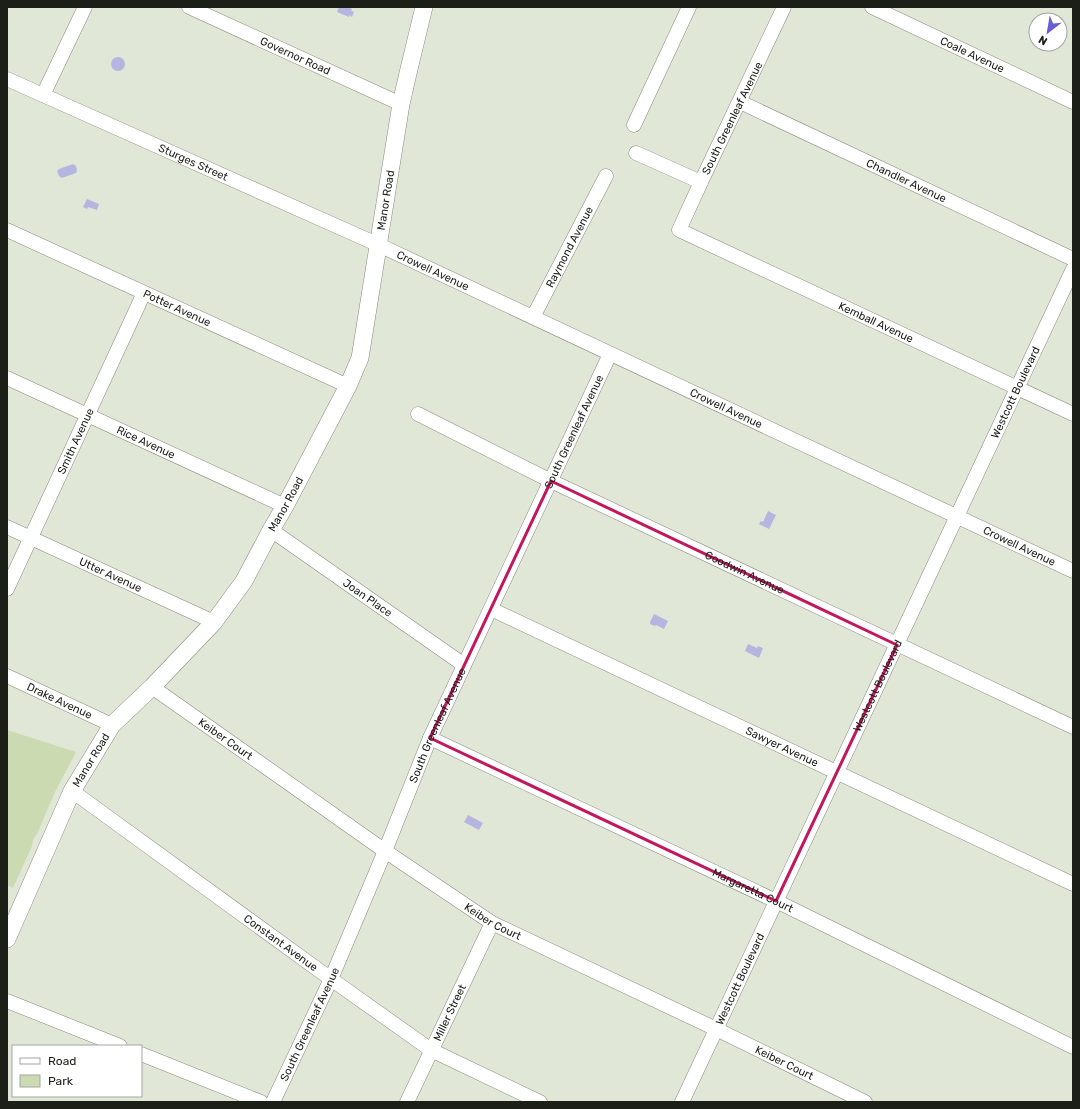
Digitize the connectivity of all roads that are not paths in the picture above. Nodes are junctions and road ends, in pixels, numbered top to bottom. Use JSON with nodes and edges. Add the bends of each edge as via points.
{"nodes":[{"id":1,"x":85,"y":7,"type":"edge"},
{"id":2,"x":189,"y":7,"type":"edge"},
{"id":3,"x":424,"y":7,"type":"edge"},
{"id":4,"x":689,"y":7,"type":"edge"},
{"id":5,"x":784,"y":7,"type":"edge"},
{"id":6,"x":872,"y":7,"type":"edge"},
{"id":7,"x":7,"y":78,"type":"edge"},
{"id":8,"x":43,"y":95,"type":"junction"},
{"id":9,"x":740,"y":102,"type":"junction"},
{"id":10,"x":1073,"y":102,"type":"edge"},
{"id":11,"x":401,"y":104,"type":"junction"},
{"id":12,"x":634,"y":125,"type":"dead end"},
{"id":13,"x":636,"y":153,"type":"dead end"},
{"id":14,"x":606,"y":176,"type":"dead end"},
{"id":15,"x":701,"y":182,"type":"junction"},
{"id":16,"x":7,"y":230,"type":"edge"},
{"id":17,"x":680,"y":230,"type":"joint"},
{"id":18,"x":379,"y":245,"type":"junction"},
{"id":19,"x":1073,"y":259,"type":"edge"},
{"id":20,"x":1073,"y":269,"type":"edge"},
{"id":21,"x":144,"y":293,"type":"junction"},
{"id":22,"x":533,"y":317,"type":"junction"},
{"id":23,"x":610,"y":354,"type":"junction"},
{"id":24,"x":7,"y":378,"type":"edge"},
{"id":25,"x":348,"y":386,"type":"junction"},
{"id":26,"x":1017,"y":388,"type":"junction"},
{"id":27,"x":418,"y":414,"type":"dead end"},
{"id":28,"x":1073,"y":414,"type":"edge"},
{"id":29,"x":88,"y":415,"type":"junction"},
{"id":30,"x":551,"y":480,"type":"junction"},
{"id":31,"x":285,"y":506,"type":"junction"},
{"id":32,"x":957,"y":516,"type":"junction"},
{"id":33,"x":7,"y":527,"type":"edge"},
{"id":34,"x":271,"y":530,"type":"junction"},
{"id":35,"x":30,"y":538,"type":"junction"},
{"id":36,"x":1073,"y":571,"type":"edge"},
{"id":37,"x":7,"y":589,"type":"edge"},
{"id":38,"x":491,"y":609,"type":"junction"},
{"id":39,"x":214,"y":622,"type":"junction"},
{"id":40,"x":897,"y":645,"type":"junction"},
{"id":41,"x":464,"y":665,"type":"junction"},
{"id":42,"x":7,"y":676,"type":"edge"},
{"id":43,"x":152,"y":687,"type":"junction"},
{"id":44,"x":112,"y":724,"type":"junction"},
{"id":45,"x":1073,"y":727,"type":"edge"},
{"id":46,"x":430,"y":738,"type":"junction"},
{"id":47,"x":836,"y":772,"type":"junction"},
{"id":48,"x":72,"y":791,"type":"junction"},
{"id":49,"x":385,"y":851,"type":"junction"},
{"id":50,"x":1073,"y":884,"type":"edge"},
{"id":51,"x":776,"y":901,"type":"junction"},
{"id":52,"x":492,"y":923,"type":"junction"},
{"id":53,"x":7,"y":939,"type":"edge"},
{"id":54,"x":331,"y":979,"type":"junction"},
{"id":55,"x":7,"y":1001,"type":"edge"},
{"id":56,"x":716,"y":1029,"type":"junction"},
{"id":57,"x":117,"y":1045,"type":"edge"},
{"id":58,"x":1073,"y":1046,"type":"edge"},
{"id":59,"x":431,"y":1050,"type":"junction"},
{"id":60,"x":142,"y":1054,"type":"edge"},
{"id":61,"x":261,"y":1102,"type":"edge"},
{"id":62,"x":273,"y":1102,"type":"edge"},
{"id":63,"x":407,"y":1102,"type":"edge"},
{"id":64,"x":540,"y":1102,"type":"edge"},
{"id":65,"x":682,"y":1102,"type":"edge"},
{"id":66,"x":865,"y":1102,"type":"edge"}],
"edges":[{"from":1,"to":8,"type":"street"},
{"from":2,"to":11,"type":"street","name":"Governor Road"},
{"from":3,"to":11,"type":"street","name":"Manor Road"},
{"from":4,"to":12,"type":"street"},
{"from":5,"to":9,"type":"street","name":"South Greenleaf Avenue"},
{"from":6,"to":10,"type":"street","name":"Coale Avenue"},
{"from":7,"to":8,"type":"street","name":"Sturges Street"},
{"from":8,"to":18,"type":"street","name":"Sturges Street"},
{"from":9,"to":15,"type":"street","name":"South Greenleaf Avenue"},
{"from":9,"to":19,"type":"street","name":"Chandler Avenue"},
{"from":11,"to":18,"type":"street","name":"Manor Road"},
{"from":13,"to":15,"type":"street"},
{"from":14,"to":22,"type":"street","name":"Raymond Avenue"},
{"from":15,"to":17,"type":"street","name":"South Greenleaf Avenue"},
{"from":16,"to":21,"type":"street","name":"Potter Avenue"},
{"from":17,"to":26,"type":"street","name":"Kemball Avenue"},
{"from":18,"to":22,"type":"street","name":"Crowell Avenue"},
{"from":18,"to":25,"type":"street","name":"Manor Road","via":[[360,358]]},
{"from":20,"to":26,"type":"street","name":"Westcott Boulevard"},
{"from":21,"to":25,"type":"street","name":"Potter Avenue"},
{"from":21,"to":29,"type":"street","name":"Smith Avenue"},
{"from":22,"to":23,"type":"street","name":"Crowell Avenue"},
{"from":23,"to":30,"type":"street","name":"South Greenleaf Avenue"},
{"from":23,"to":32,"type":"street","name":"Crowell Avenue"},
{"from":24,"to":29,"type":"street","name":"Rice Avenue"},
{"from":25,"to":31,"type":"street","name":"Manor Road"},
{"from":26,"to":28,"type":"street","name":"Kemball Avenue"},
{"from":26,"to":32,"type":"street","name":"Westcott Boulevard"},
{"from":27,"to":30,"type":"street","name":"Goodwin Avenue"},
{"from":29,"to":31,"type":"street","name":"Rice Avenue"},
{"from":29,"to":35,"type":"street","name":"Smith Avenue"},
{"from":30,"to":38,"type":"street","name":"South Greenleaf Avenue"},
{"from":30,"to":40,"type":"street","name":"Goodwin Avenue"},
{"from":31,"to":34,"type":"street","name":"Manor Road"},
{"from":32,"to":36,"type":"street","name":"Crowell Avenue"},
{"from":32,"to":40,"type":"street","name":"Westcott Boulevard"},
{"from":33,"to":35,"type":"street","name":"Utter Avenue"},
{"from":34,"to":39,"type":"street","name":"Manor Road","via":[[244,581]]},
{"from":34,"to":41,"type":"street","name":"Joan Place"},
{"from":35,"to":37,"type":"street","name":"Smith Avenue"},
{"from":35,"to":39,"type":"street","name":"Utter Avenue"},
{"from":38,"to":41,"type":"street","name":"South Greenleaf Avenue"},
{"from":38,"to":47,"type":"street","name":"Sawyer Avenue"},
{"from":39,"to":43,"type":"street","name":"Manor Road"},
{"from":40,"to":45,"type":"street","name":"Goodwin Avenue"},
{"from":40,"to":47,"type":"street","name":"Westcott Boulevard"},
{"from":41,"to":46,"type":"street","name":"South Greenleaf Avenue"},
{"from":42,"to":44,"type":"street","name":"Drake Avenue"},
{"from":43,"to":44,"type":"street","name":"Manor Road"},
{"from":43,"to":49,"type":"street","name":"Keiber Court"},
{"from":44,"to":48,"type":"street","name":"Manor Road"},
{"from":46,"to":49,"type":"street","name":"South Greenleaf Avenue"},
{"from":46,"to":51,"type":"street","name":"Margaretta Court"},
{"from":47,"to":50,"type":"street","name":"Sawyer Avenue"},
{"from":47,"to":51,"type":"street","name":"Westcott Boulevard"},
{"from":48,"to":53,"type":"street","name":"Manor Road"},
{"from":48,"to":54,"type":"street","name":"Constant Avenue"},
{"from":49,"to":52,"type":"street","name":"Keiber Court"},
{"from":49,"to":54,"type":"street","name":"South Greenleaf Avenue"},
{"from":51,"to":56,"type":"street","name":"Westcott Boulevard"},
{"from":51,"to":58,"type":"street","name":"Margaretta Court"},
{"from":52,"to":56,"type":"street","name":"Keiber Court"},
{"from":52,"to":59,"type":"street","name":"Miller Street"},
{"from":54,"to":59,"type":"street","name":"Constant Avenue"},
{"from":54,"to":62,"type":"street","name":"South Greenleaf Avenue"},
{"from":55,"to":57,"type":"street"},
{"from":56,"to":65,"type":"street","name":"Westcott Boulevard"},
{"from":56,"to":66,"type":"street","name":"Keiber Court"},
{"from":59,"to":63,"type":"street","name":"Miller Street"},
{"from":59,"to":64,"type":"street","name":"Constant Avenue"},
{"from":60,"to":61,"type":"street"}]}
